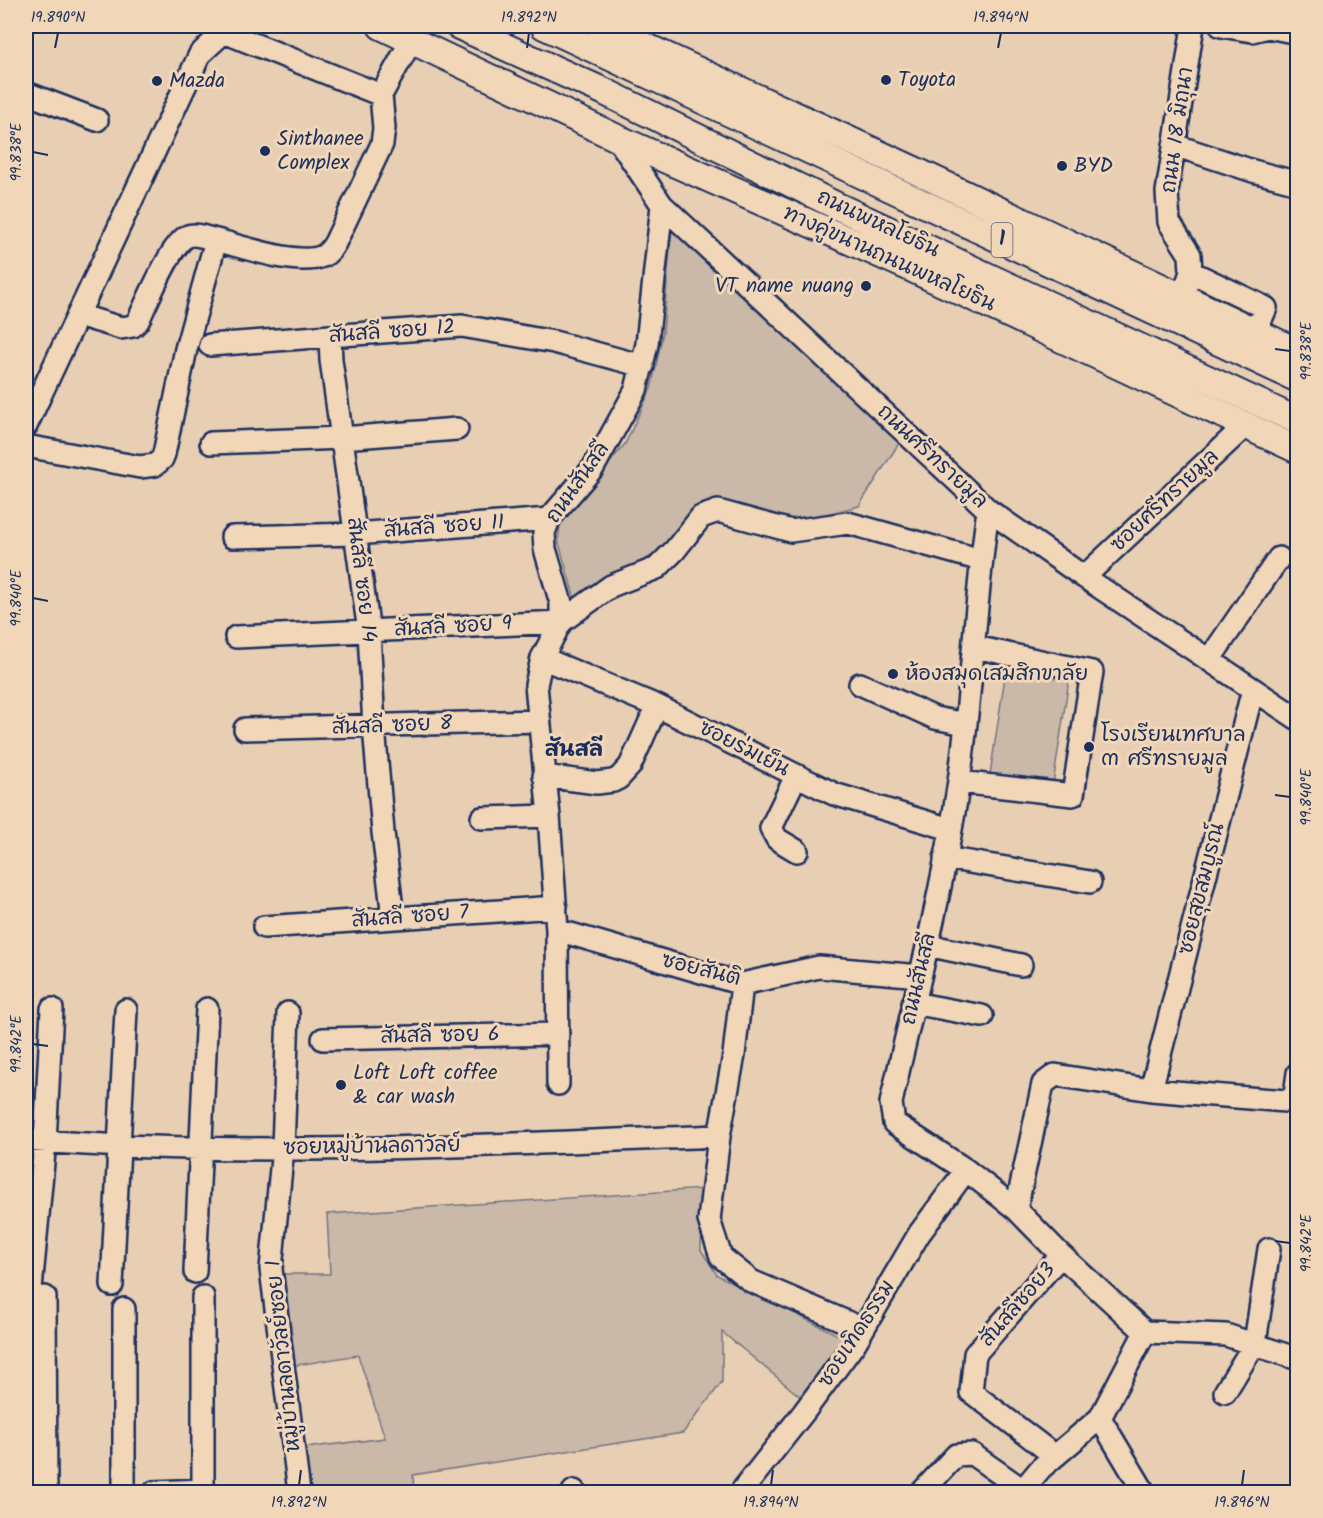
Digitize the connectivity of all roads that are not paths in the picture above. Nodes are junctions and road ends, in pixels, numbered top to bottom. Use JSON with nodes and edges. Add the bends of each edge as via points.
{"nodes":[{"id":1,"x":381,"y":26,"type":"edge"},
{"id":2,"x":459,"y":26,"type":"edge"},
{"id":3,"x":544,"y":26,"type":"edge"},
{"id":4,"x":601,"y":26,"type":"edge"},
{"id":5,"x":1193,"y":26,"type":"edge"},
{"id":6,"x":1221,"y":26,"type":"edge"},
{"id":7,"x":225,"y":29,"type":"edge"},
{"id":8,"x":1298,"y":33,"type":"edge"},
{"id":9,"x":411,"y":41,"type":"junction"},
{"id":10,"x":26,"y":93,"type":"edge"},
{"id":11,"x":381,"y":95,"type":"junction"},
{"id":12,"x":753,"y":96,"type":"junction"},
{"id":13,"x":706,"y":100,"type":"junction"},
{"id":14,"x":98,"y":120,"type":"dead end"},
{"id":15,"x":617,"y":138,"type":"junction"},
{"id":16,"x":1174,"y":145,"type":"junction"},
{"id":17,"x":1298,"y":183,"type":"edge"},
{"id":18,"x":662,"y":205,"type":"junction"},
{"id":19,"x":837,"y":206,"type":"junction"},
{"id":20,"x":216,"y":240,"type":"junction"},
{"id":21,"x":904,"y":265,"type":"junction"},
{"id":22,"x":1191,"y":272,"type":"junction"},
{"id":23,"x":1182,"y":298,"type":"junction"},
{"id":24,"x":78,"y":315,"type":"junction"},
{"id":25,"x":1256,"y":331,"type":"junction"},
{"id":26,"x":330,"y":337,"type":"junction"},
{"id":27,"x":210,"y":345,"type":"dead end"},
{"id":28,"x":1295,"y":352,"type":"edge"},
{"id":29,"x":643,"y":366,"type":"junction"},
{"id":30,"x":1298,"y":379,"type":"edge"},
{"id":31,"x":1298,"y":421,"type":"edge"},
{"id":32,"x":1246,"y":425,"type":"junction"},
{"id":33,"x":26,"y":426,"type":"edge"},
{"id":34,"x":456,"y":429,"type":"dead end"},
{"id":35,"x":342,"y":438,"type":"junction"},
{"id":36,"x":211,"y":443,"type":"dead end"},
{"id":37,"x":26,"y":447,"type":"edge"},
{"id":38,"x":1298,"y":450,"type":"edge"},
{"id":39,"x":988,"y":510,"type":"junction"},
{"id":40,"x":549,"y":519,"type":"junction"},
{"id":41,"x":355,"y":534,"type":"junction"},
{"id":42,"x":232,"y":537,"type":"dead end"},
{"id":43,"x":1280,"y":558,"type":"dead end"},
{"id":44,"x":981,"y":560,"type":"junction"},
{"id":45,"x":1084,"y":577,"type":"junction"},
{"id":46,"x":561,"y":622,"type":"junction"},
{"id":47,"x":369,"y":632,"type":"junction"},
{"id":48,"x":236,"y":637,"type":"dead end"},
{"id":49,"x":975,"y":647,"type":"junction"},
{"id":50,"x":542,"y":658,"type":"junction"},
{"id":51,"x":1209,"y":660,"type":"junction"},
{"id":52,"x":860,"y":684,"type":"dead end"},
{"id":53,"x":1253,"y":689,"type":"junction"},
{"id":54,"x":657,"y":706,"type":"junction"},
{"id":55,"x":1298,"y":719,"type":"edge"},
{"id":56,"x":538,"y":721,"type":"junction"},
{"id":57,"x":965,"y":724,"type":"junction"},
{"id":58,"x":374,"y":727,"type":"junction"},
{"id":59,"x":245,"y":729,"type":"dead end"},
{"id":60,"x":544,"y":776,"type":"junction"},
{"id":61,"x":796,"y":776,"type":"junction"},
{"id":62,"x":958,"y":782,"type":"junction"},
{"id":63,"x":549,"y":816,"type":"junction"},
{"id":64,"x":482,"y":818,"type":"dead end"},
{"id":65,"x":950,"y":830,"type":"junction"},
{"id":66,"x":797,"y":850,"type":"dead end"},
{"id":67,"x":945,"y":858,"type":"junction"},
{"id":68,"x":1090,"y":882,"type":"dead end"},
{"id":69,"x":556,"y":907,"type":"junction"},
{"id":70,"x":393,"y":918,"type":"junction"},
{"id":71,"x":264,"y":927,"type":"dead end"},
{"id":72,"x":557,"y":930,"type":"junction"},
{"id":73,"x":927,"y":945,"type":"junction"},
{"id":74,"x":1021,"y":964,"type":"dead end"},
{"id":75,"x":920,"y":976,"type":"junction"},
{"id":76,"x":741,"y":984,"type":"junction"},
{"id":77,"x":913,"y":1003,"type":"junction"},
{"id":78,"x":52,"y":1009,"type":"dead end"},
{"id":79,"x":207,"y":1009,"type":"dead end"},
{"id":80,"x":126,"y":1010,"type":"dead end"},
{"id":81,"x":288,"y":1013,"type":"dead end"},
{"id":82,"x":981,"y":1016,"type":"dead end"},
{"id":83,"x":558,"y":1034,"type":"junction"},
{"id":84,"x":323,"y":1039,"type":"dead end"},
{"id":85,"x":1298,"y":1073,"type":"edge"},
{"id":86,"x":558,"y":1084,"type":"dead end"},
{"id":87,"x":1151,"y":1090,"type":"junction"},
{"id":88,"x":1296,"y":1102,"type":"edge"},
{"id":89,"x":719,"y":1136,"type":"junction"},
{"id":90,"x":35,"y":1141,"type":"edge"},
{"id":91,"x":121,"y":1145,"type":"junction"},
{"id":92,"x":284,"y":1148,"type":"junction"},
{"id":93,"x":200,"y":1149,"type":"junction"},
{"id":94,"x":966,"y":1170,"type":"junction"},
{"id":95,"x":1016,"y":1209,"type":"junction"},
{"id":96,"x":1269,"y":1249,"type":"dead end"},
{"id":97,"x":1061,"y":1255,"type":"junction"},
{"id":98,"x":195,"y":1272,"type":"dead end"},
{"id":99,"x":112,"y":1286,"type":"dead end"},
{"id":100,"x":203,"y":1297,"type":"dead end"},
{"id":101,"x":45,"y":1298,"type":"dead end"},
{"id":102,"x":124,"y":1309,"type":"dead end"},
{"id":103,"x":27,"y":1320,"type":"edge"},
{"id":104,"x":863,"y":1329,"type":"junction"},
{"id":105,"x":1145,"y":1332,"type":"junction"},
{"id":106,"x":1254,"y":1343,"type":"junction"},
{"id":107,"x":1298,"y":1359,"type":"edge"},
{"id":108,"x":1225,"y":1392,"type":"dead end"},
{"id":109,"x":1100,"y":1418,"type":"junction"},
{"id":110,"x":1055,"y":1456,"type":"junction"},
{"id":111,"x":1022,"y":1491,"type":"edge"},
{"id":112,"x":27,"y":1492,"type":"edge"},
{"id":113,"x":46,"y":1492,"type":"edge"},
{"id":114,"x":124,"y":1492,"type":"edge"},
{"id":115,"x":154,"y":1492,"type":"edge"},
{"id":116,"x":299,"y":1492,"type":"edge"},
{"id":117,"x":741,"y":1492,"type":"edge"},
{"id":118,"x":922,"y":1492,"type":"edge"},
{"id":119,"x":1144,"y":1492,"type":"edge"}],
"edges":[{"from":1,"to":9,"type":"main road","name":"ทางคู่ขนานถนนพหลโยธิน"},
{"from":2,"to":19,"type":"main road","name":"ถนนพหลโยธิน","number":"1","via":[[603,91]]},
{"from":3,"to":13,"type":"main road","name":"ถนนพหลโยธิน","number":"1"},
{"from":4,"to":12,"type":"main road","number":"1"},
{"from":5,"to":16,"type":"street","name":"ถนน 18 มิถุนา"},
{"from":6,"to":8,"type":"street","via":[[1252,31],[1268,27]]},
{"from":7,"to":11,"type":"street"},
{"from":7,"to":24,"type":"street","via":[[200,54]]},
{"from":9,"to":11,"type":"street"},
{"from":9,"to":15,"type":"main road","name":"ทางคู่ขนานถนนพหลโยธิน"},
{"from":10,"to":14,"type":"street"},
{"from":11,"to":20,"type":"street","via":[[382,144],[328,253],[301,260]]},
{"from":12,"to":13,"type":"main road"},
{"from":12,"to":23,"type":"main road","number":"1"},
{"from":13,"to":30,"type":"main road","name":"ถนนพหลโยธิน","number":"1"},
{"from":15,"to":18,"type":"street","name":"ถนนศรีทรายมูล"},
{"from":15,"to":21,"type":"main road","name":"ทางคู่ขนานถนนพหลโยธิน"},
{"from":16,"to":17,"type":"street"},
{"from":16,"to":22,"type":"street","name":"ถนน 18 มิถุนา","via":[[1167,192],[1168,222],[1190,255]]},
{"from":18,"to":29,"type":"street","name":"ถนนสันสลี"},
{"from":18,"to":39,"type":"street","name":"ถนนศรีทรายมูล"},
{"from":19,"to":21,"type":"main road"},
{"from":19,"to":31,"type":"main road","name":"ถนนพหลโยธิน","number":"1"},
{"from":20,"to":24,"type":"street","via":[[190,235],[181,240],[133,326],[121,328]]},
{"from":20,"to":37,"type":"street","via":[[159,462],[140,467]]},
{"from":21,"to":32,"type":"main road","name":"ทางคู่ขนานถนนพหลโยธิน"},
{"from":22,"to":23,"type":"street"},
{"from":22,"to":25,"type":"street","via":[[1266,308]]},
{"from":23,"to":25,"type":"main road","number":"1"},
{"from":24,"to":33,"type":"street"},
{"from":25,"to":28,"type":"main road","number":"1"},
{"from":26,"to":27,"type":"street","name":"สันสลี ซอย 12"},
{"from":26,"to":29,"type":"street","name":"สันสลี ซอย 12","via":[[462,327],[554,342]]},
{"from":26,"to":35,"type":"street","name":"สันสลี ซอย 14"},
{"from":29,"to":40,"type":"street","name":"ถนนสันสลี","via":[[636,390],[593,468]]},
{"from":32,"to":38,"type":"main road","name":"ทางคู่ขนานถนนพหลโยธิน"},
{"from":32,"to":45,"type":"street","name":"ซอยศรีทรายมูล"},
{"from":34,"to":35,"type":"street"},
{"from":35,"to":36,"type":"street"},
{"from":35,"to":41,"type":"street","name":"สันสลี ซอย 14"},
{"from":39,"to":44,"type":"street","name":"ถนนสันสลี"},
{"from":39,"to":45,"type":"street","name":"ถนนศรีทรายมูล"},
{"from":40,"to":41,"type":"street","name":"สันสลี ซอย 11"},
{"from":40,"to":46,"type":"street","name":"ถนนสันสลี","via":[[544,533],[545,549],[561,603]]},
{"from":41,"to":42,"type":"street","name":"สันสลี ซอย 11"},
{"from":41,"to":47,"type":"street","name":"สันสลี ซอย 14"},
{"from":43,"to":51,"type":"street"},
{"from":44,"to":46,"type":"street","via":[[848,523],[791,531],[718,511],[701,517],[657,568],[611,586]]},
{"from":44,"to":49,"type":"street","name":"ถนนสันสลี"},
{"from":45,"to":51,"type":"street","name":"ถนนศรีทรายมูล"},
{"from":46,"to":47,"type":"street","name":"สันสลี ซอย 9"},
{"from":46,"to":50,"type":"street"},
{"from":47,"to":48,"type":"street","name":"สันสลี ซอย 9"},
{"from":47,"to":58,"type":"street","name":"สันสลี ซอย 14"},
{"from":49,"to":57,"type":"street","name":"ถนนสันสลี"},
{"from":49,"to":62,"type":"street","via":[[1092,672],[1073,795]]},
{"from":50,"to":54,"type":"street","name":"ซอยร่มเย็น"},
{"from":50,"to":56,"type":"street","via":[[536,685]]},
{"from":51,"to":53,"type":"street","name":"ถนนศรีทรายมูล"},
{"from":52,"to":57,"type":"street","via":[[935,718]]},
{"from":53,"to":55,"type":"street","name":"ถนนศรีทรายมูล"},
{"from":53,"to":87,"type":"street","name":"ซอยสุขสมบูรณ์"},
{"from":54,"to":60,"type":"street","via":[[630,766],[619,778],[597,783]]},
{"from":54,"to":61,"type":"street","name":"ซอยร่มเย็น"},
{"from":56,"to":58,"type":"street","name":"สันสลี ซอย 8"},
{"from":56,"to":60,"type":"street"},
{"from":57,"to":62,"type":"street","name":"ถนนสันสลี"},
{"from":58,"to":59,"type":"street","name":"สันสลี ซอย 8"},
{"from":58,"to":70,"type":"street","name":"สันสลี ซอย 14"},
{"from":60,"to":63,"type":"street"},
{"from":61,"to":65,"type":"street","name":"ซอยร่มเย็น","via":[[834,794]]},
{"from":61,"to":66,"type":"street","via":[[771,828],[777,839]]},
{"from":62,"to":65,"type":"street","name":"ถนนสันสลี"},
{"from":63,"to":64,"type":"street"},
{"from":63,"to":69,"type":"street"},
{"from":65,"to":67,"type":"street","name":"ถนนสันสลี"},
{"from":67,"to":68,"type":"street"},
{"from":67,"to":73,"type":"street","name":"ถนนสันสลี"},
{"from":69,"to":70,"type":"street","name":"สันสลี ซอย 7"},
{"from":69,"to":72,"type":"street"},
{"from":70,"to":71,"type":"street","name":"สันสลี ซอย 7"},
{"from":72,"to":76,"type":"street","name":"ซอยสันติ"},
{"from":72,"to":83,"type":"street"},
{"from":73,"to":74,"type":"street"},
{"from":73,"to":75,"type":"street","name":"ถนนสันสลี"},
{"from":75,"to":76,"type":"street","name":"ซอยสันติ","via":[[819,967]]},
{"from":75,"to":77,"type":"street","name":"ถนนสันสลี"},
{"from":76,"to":89,"type":"street","via":[[734,1056]]},
{"from":77,"to":82,"type":"street"},
{"from":77,"to":94,"type":"street","name":"ถนนสันสลี","via":[[891,1103],[894,1123]]},
{"from":78,"to":90,"type":"street"},
{"from":79,"to":93,"type":"street"},
{"from":80,"to":91,"type":"street"},
{"from":81,"to":92,"type":"street","name":"หมู่บ้านลดาวัลย์ซอย 1"},
{"from":83,"to":84,"type":"street","name":"สันสลี ซอย 6"},
{"from":83,"to":86,"type":"street"},
{"from":85,"to":88,"type":"street"},
{"from":87,"to":88,"type":"street"},
{"from":87,"to":95,"type":"street","via":[[1055,1075],[1043,1084]]},
{"from":89,"to":92,"type":"street","name":"ซอยหมู่บ้านลดาวัลย์"},
{"from":89,"to":104,"type":"street","via":[[710,1220],[721,1257],[751,1281]]},
{"from":90,"to":91,"type":"street","name":"ซอยหมู่บ้านลดาวัลย์"},
{"from":90,"to":103,"type":"street"},
{"from":91,"to":93,"type":"street","name":"ซอยหมู่บ้านลดาวัลย์"},
{"from":91,"to":99,"type":"street"},
{"from":92,"to":93,"type":"street","name":"ซอยหมู่บ้านลดาวัลย์"},
{"from":92,"to":116,"type":"street","name":"หมู่บ้านลดาวัลย์ซอย 1","via":[[271,1269]]},
{"from":93,"to":98,"type":"street"},
{"from":94,"to":95,"type":"street","name":"ถนนสันสลี"},
{"from":94,"to":104,"type":"street","name":"ซอยเทิดธรรม","via":[[919,1234]]},
{"from":95,"to":97,"type":"street","name":"ถนนสันสลี"},
{"from":96,"to":106,"type":"street"},
{"from":97,"to":105,"type":"street","name":"ถนนสันสลี"},
{"from":97,"to":110,"type":"street","name":"สันสลีซอย3","via":[[975,1354],[970,1392]]},
{"from":100,"to":115,"type":"street","via":[[203,1490]]},
{"from":101,"to":113,"type":"street"},
{"from":102,"to":114,"type":"street"},
{"from":103,"to":112,"type":"street"},
{"from":104,"to":117,"type":"street","name":"ซอยเทิดธรรม","via":[[804,1413]]},
{"from":105,"to":106,"type":"street","via":[[1226,1335]]},
{"from":105,"to":109,"type":"street"},
{"from":106,"to":107,"type":"street"},
{"from":106,"to":108,"type":"street"},
{"from":109,"to":110,"type":"street"},
{"from":109,"to":119,"type":"street"},
{"from":110,"to":111,"type":"street"},
{"from":111,"to":118,"type":"street","via":[[972,1454],[956,1455]]}]}
